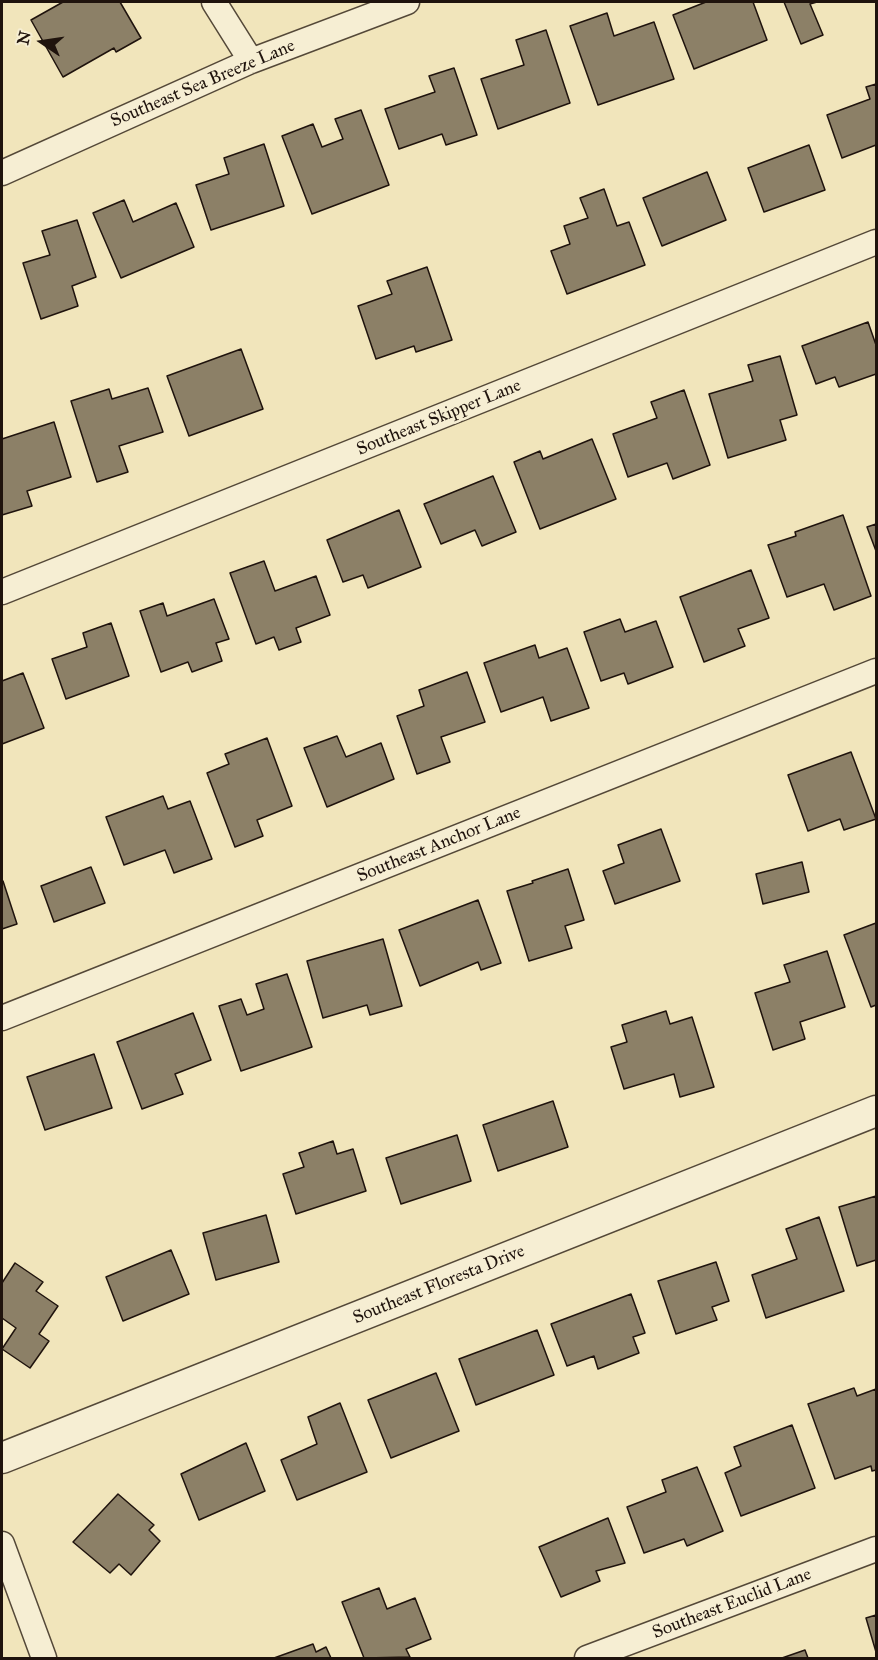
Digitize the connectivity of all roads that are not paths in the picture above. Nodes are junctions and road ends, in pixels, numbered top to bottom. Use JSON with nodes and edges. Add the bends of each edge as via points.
{"nodes":[{"id":1,"x":214,"y":2,"type":"edge"},
{"id":2,"x":407,"y":2,"type":"edge"},
{"id":3,"x":251,"y":61,"type":"junction"},
{"id":4,"x":2,"y":173,"type":"edge"},
{"id":5,"x":876,"y":242,"type":"edge"},
{"id":6,"x":2,"y":592,"type":"edge"},
{"id":7,"x":876,"y":671,"type":"edge"},
{"id":8,"x":2,"y":1018,"type":"edge"},
{"id":9,"x":876,"y":1111,"type":"edge"},
{"id":10,"x":2,"y":1458,"type":"edge"},
{"id":11,"x":2,"y":1544,"type":"edge"},
{"id":12,"x":876,"y":1549,"type":"edge"},
{"id":13,"x":44,"y":1659,"type":"edge"},
{"id":14,"x":587,"y":1659,"type":"edge"}],
"edges":[{"from":1,"to":3,"type":"street"},
{"from":2,"to":3,"type":"street","name":"Southeast Sea Breeze Lane"},
{"from":3,"to":4,"type":"street","name":"Southeast Sea Breeze Lane"},
{"from":5,"to":6,"type":"street","name":"Southeast Skipper Lane"},
{"from":7,"to":8,"type":"street","name":"Southeast Anchor Lane"},
{"from":9,"to":10,"type":"street","name":"Southeast Floresta Drive"},
{"from":11,"to":13,"type":"street"},
{"from":12,"to":14,"type":"street","name":"Southeast Euclid Lane"}]}
